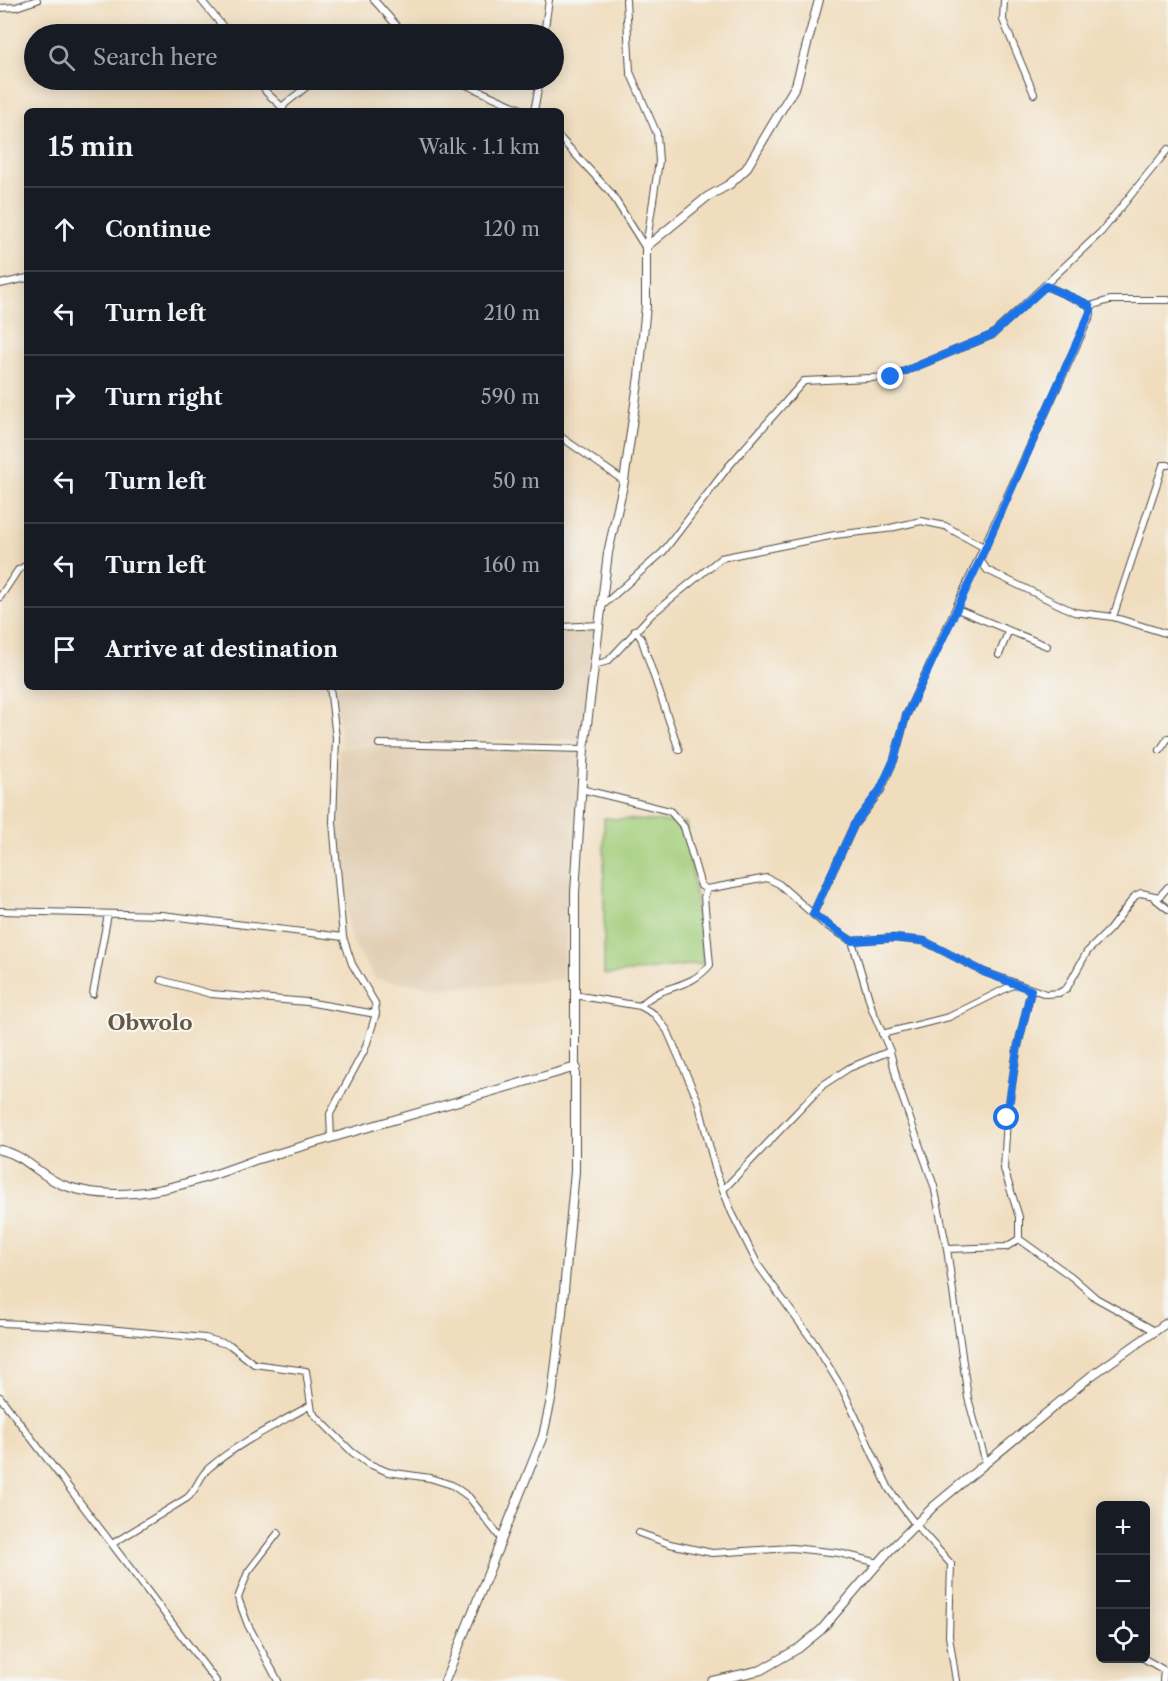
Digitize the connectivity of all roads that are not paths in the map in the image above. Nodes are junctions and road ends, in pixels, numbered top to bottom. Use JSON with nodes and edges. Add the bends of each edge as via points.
{"nodes":[{"id":1,"x":37,"y":0,"type":"edge"},
{"id":2,"x":201,"y":0,"type":"edge"},
{"id":3,"x":374,"y":0,"type":"edge"},
{"id":4,"x":549,"y":0,"type":"edge"},
{"id":5,"x":626,"y":0,"type":"edge"},
{"id":6,"x":819,"y":0,"type":"edge"},
{"id":7,"x":1004,"y":0,"type":"edge"},
{"id":8,"x":0,"y":8,"type":"edge"},
{"id":9,"x":221,"y":24,"type":"edge"},
{"id":10,"x":393,"y":24,"type":"edge"},
{"id":11,"x":545,"y":24,"type":"edge"},
{"id":12,"x":265,"y":90,"type":"edge"},
{"id":13,"x":304,"y":90,"type":"edge"},
{"id":14,"x":478,"y":90,"type":"edge"},
{"id":15,"x":538,"y":90,"type":"edge"},
{"id":16,"x":1034,"y":94,"type":"dead end"},
{"id":17,"x":281,"y":108,"type":"edge"},
{"id":18,"x":283,"y":108,"type":"edge"},
{"id":19,"x":518,"y":108,"type":"edge"},
{"id":20,"x":535,"y":108,"type":"edge"},
{"id":21,"x":564,"y":142,"type":"edge"},
{"id":22,"x":1168,"y":149,"type":"edge"},
{"id":23,"x":646,"y":247,"type":"junction"},
{"id":24,"x":24,"y":279,"type":"edge"},
{"id":25,"x":0,"y":284,"type":"edge"},
{"id":26,"x":1046,"y":286,"type":"junction"},
{"id":27,"x":1168,"y":300,"type":"edge"},
{"id":28,"x":1090,"y":306,"type":"junction"},
{"id":29,"x":564,"y":439,"type":"edge"},
{"id":30,"x":1168,"y":465,"type":"edge"},
{"id":31,"x":624,"y":482,"type":"junction"},
{"id":32,"x":985,"y":548,"type":"junction"},
{"id":33,"x":980,"y":560,"type":"junction"},
{"id":34,"x":24,"y":567,"type":"edge"},
{"id":35,"x":0,"y":597,"type":"edge"},
{"id":36,"x":602,"y":606,"type":"junction"},
{"id":37,"x":957,"y":609,"type":"junction"},
{"id":38,"x":1113,"y":617,"type":"junction"},
{"id":39,"x":599,"y":625,"type":"junction"},
{"id":40,"x":564,"y":627,"type":"edge"},
{"id":41,"x":635,"y":630,"type":"junction"},
{"id":42,"x":1008,"y":632,"type":"junction"},
{"id":43,"x":1168,"y":634,"type":"edge"},
{"id":44,"x":1047,"y":646,"type":"dead end"},
{"id":45,"x":999,"y":655,"type":"dead end"},
{"id":46,"x":594,"y":665,"type":"junction"},
{"id":47,"x":330,"y":690,"type":"edge"},
{"id":48,"x":1168,"y":738,"type":"edge"},
{"id":49,"x":379,"y":744,"type":"dead end"},
{"id":50,"x":584,"y":750,"type":"junction"},
{"id":51,"x":679,"y":750,"type":"dead end"},
{"id":52,"x":1161,"y":750,"type":"dead end"},
{"id":53,"x":581,"y":789,"type":"junction"},
{"id":54,"x":1168,"y":887,"type":"edge"},
{"id":55,"x":707,"y":889,"type":"junction"},
{"id":56,"x":1154,"y":898,"type":"junction"},
{"id":57,"x":1168,"y":909,"type":"edge"},
{"id":58,"x":0,"y":911,"type":"edge"},
{"id":59,"x":108,"y":914,"type":"junction"},
{"id":60,"x":813,"y":914,"type":"junction"},
{"id":61,"x":343,"y":937,"type":"junction"},
{"id":62,"x":852,"y":941,"type":"junction"},
{"id":63,"x":161,"y":980,"type":"dead end"},
{"id":64,"x":1015,"y":984,"type":"junction"},
{"id":65,"x":1031,"y":990,"type":"junction"},
{"id":66,"x":93,"y":994,"type":"dead end"},
{"id":67,"x":574,"y":995,"type":"junction"},
{"id":68,"x":640,"y":1006,"type":"junction"},
{"id":69,"x":376,"y":1014,"type":"junction"},
{"id":70,"x":882,"y":1034,"type":"junction"},
{"id":71,"x":890,"y":1051,"type":"junction"},
{"id":72,"x":576,"y":1067,"type":"junction"},
{"id":73,"x":332,"y":1138,"type":"junction"},
{"id":74,"x":0,"y":1150,"type":"edge"},
{"id":75,"x":723,"y":1190,"type":"junction"},
{"id":76,"x":1019,"y":1239,"type":"junction"},
{"id":77,"x":947,"y":1250,"type":"junction"},
{"id":78,"x":1168,"y":1322,"type":"edge"},
{"id":79,"x":0,"y":1323,"type":"edge"},
{"id":80,"x":1155,"y":1331,"type":"junction"},
{"id":81,"x":0,"y":1396,"type":"edge"},
{"id":82,"x":309,"y":1406,"type":"junction"},
{"id":83,"x":986,"y":1463,"type":"junction"},
{"id":84,"x":915,"y":1524,"type":"junction"},
{"id":85,"x":278,"y":1533,"type":"dead end"},
{"id":86,"x":639,"y":1533,"type":"dead end"},
{"id":87,"x":502,"y":1540,"type":"junction"},
{"id":88,"x":111,"y":1544,"type":"junction"},
{"id":89,"x":879,"y":1563,"type":"junction"},
{"id":90,"x":1150,"y":1662,"type":"edge"},
{"id":91,"x":216,"y":1681,"type":"edge"},
{"id":92,"x":278,"y":1681,"type":"edge"},
{"id":93,"x":445,"y":1681,"type":"edge"},
{"id":94,"x":712,"y":1681,"type":"edge"},
{"id":95,"x":956,"y":1681,"type":"edge"},
{"id":96,"x":1163,"y":1681,"type":"edge"}],
"edges":[{"from":1,"to":8,"type":"street"},
{"from":2,"to":9,"type":"street"},
{"from":3,"to":10,"type":"street"},
{"from":4,"to":11,"type":"street"},
{"from":5,"to":23,"type":"street","via":[[630,72],[657,134],[659,161]]},
{"from":6,"to":23,"type":"street","via":[[796,85],[746,169]]},
{"from":7,"to":16,"type":"street","via":[[1003,20]]},
{"from":12,"to":17,"type":"street"},
{"from":13,"to":18,"type":"street"},
{"from":14,"to":19,"type":"street"},
{"from":15,"to":20,"type":"street"},
{"from":21,"to":23,"type":"street","via":[[611,193]]},
{"from":22,"to":26,"type":"street","via":[[1101,232]]},
{"from":23,"to":31,"type":"street","via":[[646,306]]},
{"from":24,"to":25,"type":"street"},
{"from":26,"to":28,"type":"street"},
{"from":26,"to":36,"type":"street","via":[[992,335],[891,377],[804,381],[728,467],[663,552]]},
{"from":27,"to":28,"type":"street","via":[[1110,300]]},
{"from":28,"to":32,"type":"street","via":[[1091,314]]},
{"from":29,"to":31,"type":"street"},
{"from":30,"to":38,"type":"street","via":[[1163,465]]},
{"from":31,"to":36,"type":"street","via":[[608,553]]},
{"from":32,"to":33,"type":"street"},
{"from":32,"to":41,"type":"street","via":[[945,525],[921,521],[732,555],[711,564]]},
{"from":33,"to":37,"type":"street"},
{"from":33,"to":38,"type":"street","via":[[987,570],[1074,612]]},
{"from":34,"to":35,"type":"street"},
{"from":36,"to":39,"type":"street"},
{"from":37,"to":42,"type":"street"},
{"from":37,"to":60,"type":"street","via":[[906,716],[885,780],[854,825]]},
{"from":38,"to":43,"type":"street"},
{"from":39,"to":40,"type":"street"},
{"from":39,"to":46,"type":"street"},
{"from":41,"to":46,"type":"street","via":[[608,661]]},
{"from":41,"to":51,"type":"street"},
{"from":42,"to":44,"type":"street"},
{"from":42,"to":45,"type":"street"},
{"from":46,"to":50,"type":"street"},
{"from":47,"to":61,"type":"street","via":[[336,738],[333,822]]},
{"from":48,"to":52,"type":"street"},
{"from":49,"to":50,"type":"street"},
{"from":50,"to":53,"type":"street"},
{"from":53,"to":55,"type":"street","via":[[670,811],[684,827],[701,886]]},
{"from":53,"to":67,"type":"street"},
{"from":54,"to":56,"type":"street"},
{"from":55,"to":60,"type":"street","via":[[767,878]]},
{"from":55,"to":68,"type":"street","via":[[704,897],[710,965],[689,983],[653,993]]},
{"from":56,"to":57,"type":"street"},
{"from":56,"to":65,"type":"street","via":[[1141,893],[1135,896],[1087,952],[1067,988],[1046,994]]},
{"from":58,"to":59,"type":"street"},
{"from":59,"to":61,"type":"street","via":[[162,915]]},
{"from":59,"to":66,"type":"street"},
{"from":60,"to":62,"type":"street"},
{"from":61,"to":69,"type":"street","via":[[352,964],[375,1003]]},
{"from":62,"to":64,"type":"street","via":[[924,941]]},
{"from":62,"to":70,"type":"street"},
{"from":63,"to":69,"type":"street","via":[[211,994],[307,1002]]},
{"from":64,"to":65,"type":"street"},
{"from":64,"to":70,"type":"street","via":[[949,1017]]},
{"from":65,"to":76,"type":"street","via":[[1017,1050],[1004,1159],[1018,1217]]},
{"from":67,"to":68,"type":"street"},
{"from":67,"to":72,"type":"street"},
{"from":68,"to":75,"type":"street","via":[[654,1014],[667,1030],[692,1084]]},
{"from":69,"to":73,"type":"street","via":[[365,1049],[330,1114]]},
{"from":70,"to":71,"type":"street"},
{"from":71,"to":75,"type":"street","via":[[849,1068],[823,1085]]},
{"from":71,"to":77,"type":"street","via":[[899,1088],[924,1151]]},
{"from":72,"to":73,"type":"street"},
{"from":72,"to":87,"type":"street","via":[[575,1171],[552,1395],[543,1437]]},
{"from":73,"to":74,"type":"street","via":[[203,1180],[167,1189],[124,1192],[89,1192],[64,1185],[43,1176],[25,1158]]},
{"from":75,"to":84,"type":"street","via":[[758,1265],[831,1371],[889,1489]]},
{"from":76,"to":77,"type":"street","via":[[1006,1246]]},
{"from":76,"to":80,"type":"street","via":[[1096,1298]]},
{"from":77,"to":83,"type":"street","via":[[968,1398]]},
{"from":78,"to":80,"type":"street"},
{"from":79,"to":82,"type":"street","via":[[65,1325],[220,1340],[254,1364],[306,1371]]},
{"from":80,"to":83,"type":"street","via":[[1091,1376]]},
{"from":81,"to":88,"type":"street"},
{"from":82,"to":87,"type":"street","via":[[367,1463],[388,1472],[452,1485],[469,1497]]},
{"from":82,"to":88,"type":"street","via":[[228,1454],[205,1471],[187,1498]]},
{"from":83,"to":84,"type":"street"},
{"from":84,"to":89,"type":"street"},
{"from":84,"to":95,"type":"street","via":[[951,1564],[949,1636]]},
{"from":85,"to":92,"type":"street","via":[[248,1572],[238,1598]]},
{"from":86,"to":89,"type":"street","via":[[712,1553],[792,1548],[839,1553]]},
{"from":87,"to":93,"type":"street"},
{"from":88,"to":91,"type":"street"},
{"from":89,"to":94,"type":"street","via":[[821,1630],[800,1648],[761,1670]]},
{"from":90,"to":96,"type":"street","via":[[1164,1670]]}]}
